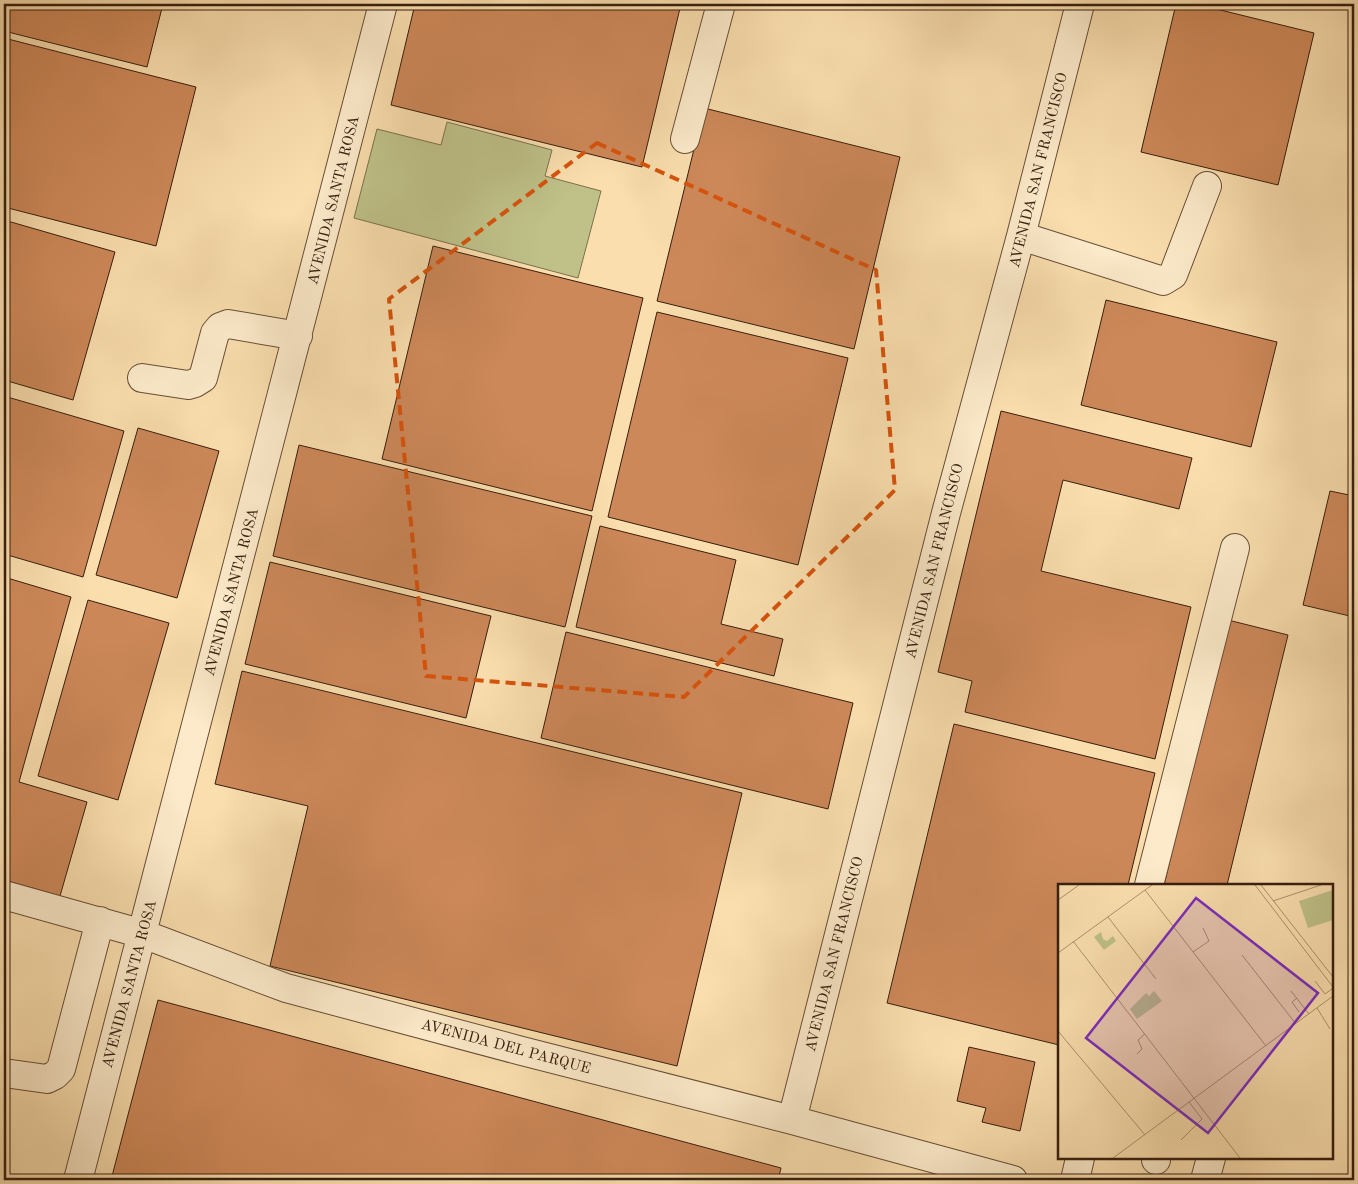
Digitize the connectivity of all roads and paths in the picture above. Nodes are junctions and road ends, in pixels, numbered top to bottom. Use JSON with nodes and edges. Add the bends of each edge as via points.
{"nodes":[{"id":1,"x":383,"y":4,"type":"edge"},
{"id":2,"x":720,"y":4,"type":"edge"},
{"id":3,"x":1080,"y":4,"type":"edge"},
{"id":4,"x":685,"y":139,"type":"dead end"},
{"id":5,"x":1207,"y":186,"type":"dead end"},
{"id":6,"x":1021,"y":236,"type":"junction"},
{"id":7,"x":298,"y":336,"type":"junction"},
{"id":8,"x":142,"y":378,"type":"dead end"},
{"id":9,"x":1235,"y":548,"type":"dead end"},
{"id":10,"x":1149,"y":884,"type":"edge"},
{"id":11,"x":4,"y":895,"type":"edge"},
{"id":12,"x":100,"y":921,"type":"junction"},
{"id":13,"x":143,"y":934,"type":"junction"},
{"id":14,"x":4,"y":1073,"type":"edge"},
{"id":15,"x":792,"y":1120,"type":"junction"},
{"id":16,"x":1080,"y":1159,"type":"edge"},
{"id":17,"x":1211,"y":1159,"type":"edge"},
{"id":18,"x":78,"y":1180,"type":"edge"},
{"id":19,"x":1013,"y":1180,"type":"edge"},
{"id":20,"x":1075,"y":1180,"type":"edge"},
{"id":21,"x":1205,"y":1180,"type":"edge"}],
"edges":[{"from":1,"to":7,"type":"street","name":"AVENIDA SANTA ROSA"},
{"from":2,"to":4,"type":"street"},
{"from":3,"to":6,"type":"street","name":"AVENIDA SAN FRANCISCO"},
{"from":5,"to":6,"type":"street","via":[[1173,275],[1163,281]]},
{"from":6,"to":15,"type":"street","name":"AVENIDA SAN FRANCISCO","via":[[943,522]]},
{"from":7,"to":8,"type":"street","via":[[228,324],[215,333],[204,378],[188,385]]},
{"from":7,"to":13,"type":"street","name":"AVENIDA SANTA ROSA"},
{"from":9,"to":10,"type":"street"},
{"from":11,"to":12,"type":"street","name":"AVENIDA DEL PARQUE"},
{"from":12,"to":13,"type":"street","name":"AVENIDA DEL PARQUE"},
{"from":12,"to":14,"type":"street","via":[[61,1069],[47,1079]]},
{"from":13,"to":15,"type":"street","name":"AVENIDA DEL PARQUE","via":[[286,988]]},
{"from":13,"to":18,"type":"street","name":"AVENIDA SANTA ROSA"},
{"from":15,"to":19,"type":"street","name":"AVENIDA DEL PARQUE"},
{"from":16,"to":20,"type":"street"},
{"from":17,"to":21,"type":"street"}]}
